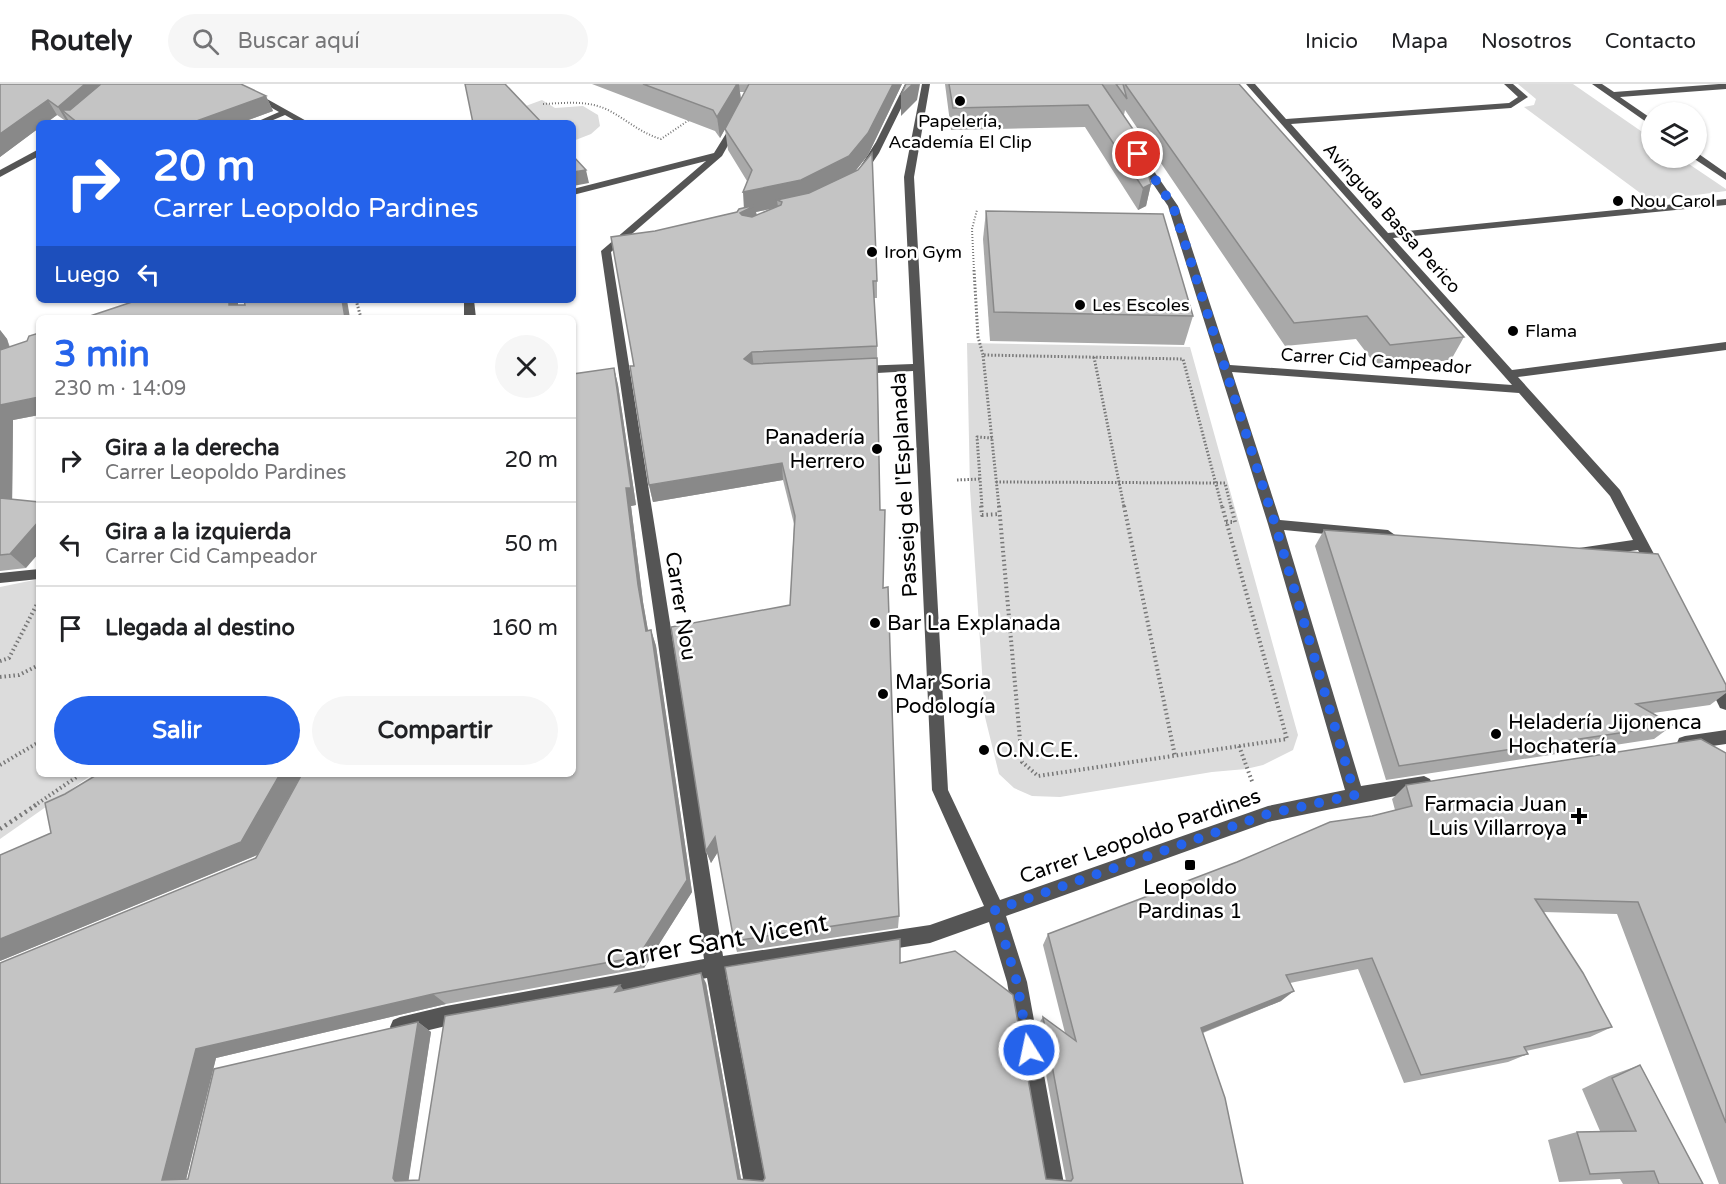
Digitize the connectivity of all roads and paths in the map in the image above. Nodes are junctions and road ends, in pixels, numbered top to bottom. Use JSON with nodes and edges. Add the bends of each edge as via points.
{"nodes":[{"id":1,"x":234,"y":84,"type":"edge"},
{"id":2,"x":909,"y":84,"type":"edge"},
{"id":3,"x":926,"y":84,"type":"edge"},
{"id":4,"x":1250,"y":84,"type":"edge"},
{"id":5,"x":1508,"y":84,"type":"edge"},
{"id":6,"x":1596,"y":84,"type":"edge"},
{"id":7,"x":1726,"y":86,"type":"edge"},
{"id":8,"x":1613,"y":96,"type":"junction"},
{"id":9,"x":543,"y":104,"type":"dead end"},
{"id":10,"x":286,"y":112,"type":"junction"},
{"id":11,"x":698,"y":115,"type":"edge"},
{"id":12,"x":1641,"y":115,"type":"edge"},
{"id":13,"x":740,"y":116,"type":"edge"},
{"id":14,"x":266,"y":120,"type":"edge"},
{"id":15,"x":301,"y":120,"type":"edge"},
{"id":16,"x":1284,"y":122,"type":"junction"},
{"id":17,"x":1127,"y":137,"type":"edge"},
{"id":18,"x":36,"y":154,"type":"edge"},
{"id":19,"x":719,"y":154,"type":"junction"},
{"id":20,"x":1707,"y":163,"type":"edge"},
{"id":21,"x":0,"y":174,"type":"edge"},
{"id":22,"x":1726,"y":177,"type":"edge"},
{"id":23,"x":854,"y":182,"type":"edge"},
{"id":24,"x":576,"y":191,"type":"edge"},
{"id":25,"x":1726,"y":202,"type":"edge"},
{"id":26,"x":977,"y":210,"type":"dead end"},
{"id":27,"x":1386,"y":236,"type":"junction"},
{"id":28,"x":1726,"y":346,"type":"edge"},
{"id":29,"x":983,"y":355,"type":"junction"},
{"id":30,"x":1094,"y":357,"type":"junction"},
{"id":31,"x":919,"y":367,"type":"junction"},
{"id":32,"x":1225,"y":368,"type":"junction"},
{"id":33,"x":849,"y":370,"type":"edge"},
{"id":34,"x":1510,"y":374,"type":"junction"},
{"id":35,"x":1525,"y":390,"type":"junction"},
{"id":36,"x":993,"y":438,"type":"junction"},
{"id":37,"x":980,"y":478,"type":"junction"},
{"id":38,"x":947,"y":480,"type":"dead end"},
{"id":39,"x":996,"y":482,"type":"junction"},
{"id":40,"x":1119,"y":482,"type":"junction"},
{"id":41,"x":1215,"y":482,"type":"junction"},
{"id":42,"x":999,"y":514,"type":"junction"},
{"id":43,"x":1226,"y":522,"type":"junction"},
{"id":44,"x":1275,"y":524,"type":"junction"},
{"id":45,"x":1404,"y":536,"type":"edge"},
{"id":46,"x":1641,"y":544,"type":"junction"},
{"id":47,"x":1569,"y":552,"type":"edge"},
{"id":48,"x":36,"y":574,"type":"edge"},
{"id":49,"x":0,"y":578,"type":"edge"},
{"id":50,"x":1663,"y":583,"type":"edge"},
{"id":51,"x":36,"y":604,"type":"edge"},
{"id":52,"x":28,"y":605,"type":"dead end"},
{"id":53,"x":36,"y":606,"type":"edge"},
{"id":54,"x":0,"y":661,"type":"edge"},
{"id":55,"x":1705,"y":663,"type":"edge"},
{"id":56,"x":36,"y":666,"type":"edge"},
{"id":57,"x":0,"y":678,"type":"edge"},
{"id":58,"x":1726,"y":703,"type":"edge"},
{"id":59,"x":1726,"y":737,"type":"edge"},
{"id":60,"x":36,"y":744,"type":"edge"},
{"id":61,"x":1239,"y":746,"type":"junction"},
{"id":62,"x":1668,"y":746,"type":"edge"},
{"id":63,"x":1175,"y":756,"type":"junction"},
{"id":64,"x":1,"y":765,"type":"edge"},
{"id":65,"x":77,"y":777,"type":"edge"},
{"id":66,"x":1436,"y":782,"type":"edge"},
{"id":67,"x":1355,"y":795,"type":"junction"},
{"id":68,"x":1268,"y":814,"type":"junction"},
{"id":69,"x":0,"y":829,"type":"edge"},
{"id":70,"x":995,"y":910,"type":"junction"},
{"id":71,"x":715,"y":967,"type":"junction"},
{"id":72,"x":446,"y":1016,"type":"junction"},
{"id":73,"x":381,"y":1032,"type":"edge"},
{"id":74,"x":442,"y":1038,"type":"edge"},
{"id":75,"x":755,"y":1184,"type":"edge"},
{"id":76,"x":1053,"y":1184,"type":"edge"}],
"edges":[{"from":1,"to":10,"type":"street"},
{"from":2,"to":23,"type":"street","via":[[874,157]]},
{"from":3,"to":31,"type":"street","name":"Passeig de l'Esplanada","via":[[909,177]]},
{"from":4,"to":16,"type":"street","name":"Avinguda Bassa Perico"},
{"from":5,"to":16,"type":"street","via":[[1524,97],[1511,105]]},
{"from":6,"to":8,"type":"street"},
{"from":7,"to":8,"type":"street"},
{"from":8,"to":12,"type":"street"},
{"from":9,"to":11,"type":"path","via":[[587,102],[607,110],[644,135],[661,139]]},
{"from":10,"to":14,"type":"street"},
{"from":10,"to":15,"type":"street"},
{"from":13,"to":19,"type":"street"},
{"from":16,"to":27,"type":"street","name":"Avinguda Bassa Perico"},
{"from":17,"to":32,"type":"street","via":[[1173,206]]},
{"from":18,"to":21,"type":"street"},
{"from":19,"to":24,"type":"street"},
{"from":19,"to":71,"type":"street","name":"Carrer Nou","via":[[606,251]]},
{"from":20,"to":22,"type":"street"},
{"from":25,"to":27,"type":"street"},
{"from":26,"to":29,"type":"path","via":[[972,229],[978,337]]},
{"from":27,"to":34,"type":"street","name":"Avinguda Bassa Perico"},
{"from":28,"to":34,"type":"street"},
{"from":29,"to":30,"type":"path"},
{"from":29,"to":36,"type":"path"},
{"from":30,"to":40,"type":"path"},
{"from":30,"to":41,"type":"path","via":[[1184,359]]},
{"from":31,"to":33,"type":"street"},
{"from":31,"to":70,"type":"street","name":"Passeig de l'Esplanada","via":[[940,790]]},
{"from":32,"to":35,"type":"street","name":"Carrer Cid Campeador"},
{"from":32,"to":44,"type":"street"},
{"from":34,"to":35,"type":"street","name":"Avinguda Bassa Perico"},
{"from":35,"to":46,"type":"street","name":"Avinguda Bassa Perico","via":[[1615,493]]},
{"from":36,"to":37,"type":"path","via":[[977,438]]},
{"from":36,"to":39,"type":"path"},
{"from":37,"to":38,"type":"path"},
{"from":37,"to":42,"type":"path","via":[[982,515]]},
{"from":39,"to":40,"type":"path"},
{"from":39,"to":42,"type":"path"},
{"from":40,"to":41,"type":"path"},
{"from":40,"to":63,"type":"path"},
{"from":41,"to":43,"type":"path"},
{"from":41,"to":43,"type":"path","via":[[1225,483],[1235,522]]},
{"from":42,"to":63,"type":"path","via":[[1022,762],[1038,776]]},
{"from":43,"to":61,"type":"path","via":[[1287,739]]},
{"from":44,"to":45,"type":"street"},
{"from":44,"to":67,"type":"street"},
{"from":46,"to":47,"type":"street"},
{"from":46,"to":50,"type":"street","name":"Avinguda Bassa Perico"},
{"from":48,"to":49,"type":"street"},
{"from":51,"to":52,"type":"path"},
{"from":53,"to":54,"type":"path","via":[[9,658]]},
{"from":55,"to":58,"type":"street"},
{"from":56,"to":57,"type":"path","via":[[19,675]]},
{"from":59,"to":62,"type":"street"},
{"from":60,"to":64,"type":"path"},
{"from":61,"to":63,"type":"path"},
{"from":61,"to":68,"type":"path"},
{"from":65,"to":69,"type":"path"},
{"from":66,"to":67,"type":"street","name":"Carrer Leopoldo Pardines"},
{"from":67,"to":68,"type":"street","name":"Carrer Leopoldo Pardines"},
{"from":68,"to":70,"type":"street","name":"Carrer Leopoldo Pardines"},
{"from":70,"to":71,"type":"street","name":"Carrer Sant Vicent","via":[[930,934]]},
{"from":70,"to":76,"type":"street","name":"Passeig de l'Esplanada","via":[[1017,982]]},
{"from":71,"to":72,"type":"street","name":"Carrer Sant Vicent"},
{"from":71,"to":75,"type":"street","name":"Carrer Nou"},
{"from":72,"to":73,"type":"street","name":"Carrer Sant Vicent"},
{"from":72,"to":74,"type":"street"}]}
